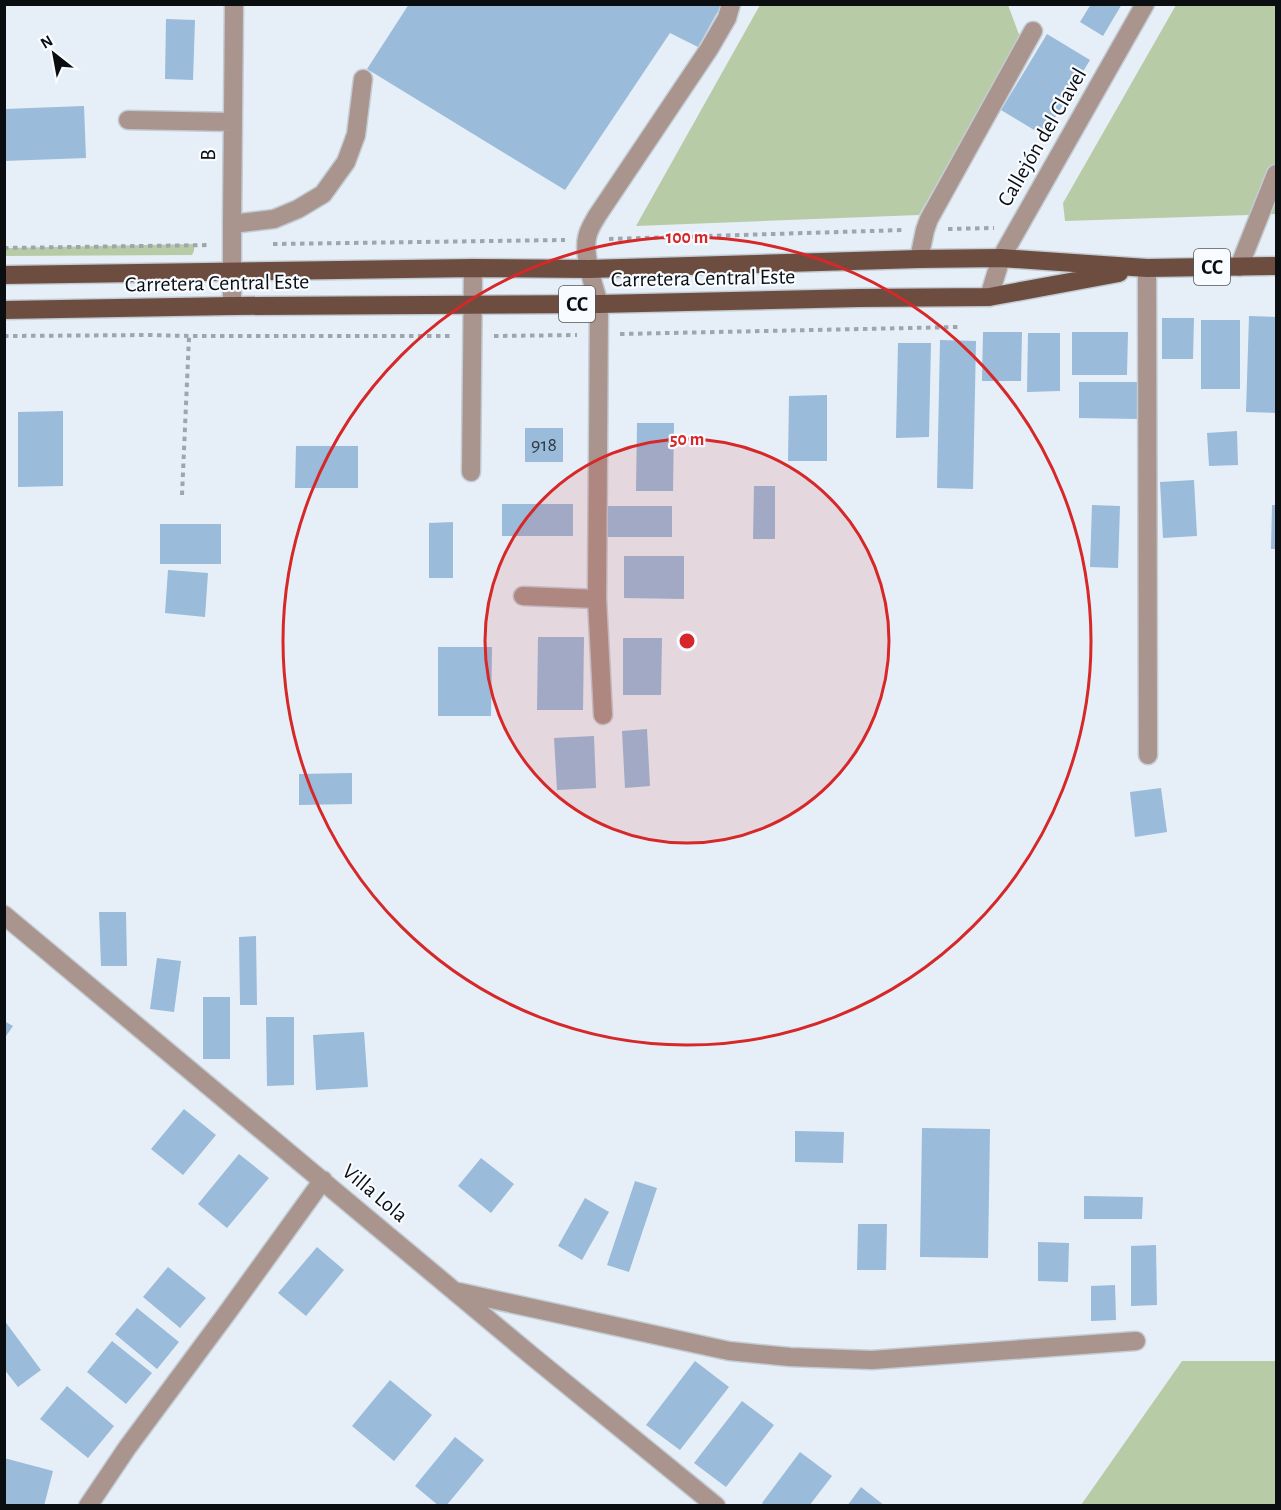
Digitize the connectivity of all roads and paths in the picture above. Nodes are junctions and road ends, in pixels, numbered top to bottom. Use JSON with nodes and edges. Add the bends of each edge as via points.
{"nodes":[{"id":1,"x":234,"y":4,"type":"edge"},
{"id":2,"x":731,"y":4,"type":"edge"},
{"id":3,"x":1145,"y":4,"type":"edge"},
{"id":4,"x":1033,"y":31,"type":"dead end"},
{"id":5,"x":363,"y":80,"type":"dead end"},
{"id":6,"x":128,"y":120,"type":"dead end"},
{"id":7,"x":233,"y":122,"type":"junction"},
{"id":8,"x":1276,"y":174,"type":"edge"},
{"id":9,"x":232,"y":224,"type":"junction"},
{"id":10,"x":1019,"y":227,"type":"junction"},
{"id":11,"x":925,"y":230,"type":"junction"},
{"id":12,"x":586,"y":240,"type":"junction"},
{"id":13,"x":232,"y":245,"type":"junction"},
{"id":14,"x":4,"y":248,"type":"edge"},
{"id":15,"x":1001,"y":258,"type":"junction"},
{"id":16,"x":919,"y":259,"type":"junction"},
{"id":17,"x":1276,"y":266,"type":"edge"},
{"id":18,"x":1239,"y":267,"type":"junction"},
{"id":19,"x":473,"y":268,"type":"junction"},
{"id":20,"x":589,"y":268,"type":"junction"},
{"id":21,"x":1147,"y":268,"type":"junction"},
{"id":22,"x":232,"y":271,"type":"junction"},
{"id":23,"x":4,"y":275,"type":"edge"},
{"id":24,"x":989,"y":297,"type":"junction"},
{"id":25,"x":599,"y":304,"type":"junction"},
{"id":26,"x":473,"y":305,"type":"junction"},
{"id":27,"x":232,"y":306,"type":"junction"},
{"id":28,"x":4,"y":310,"type":"edge"},
{"id":29,"x":189,"y":336,"type":"dead end"},
{"id":30,"x":471,"y":472,"type":"dead end"},
{"id":31,"x":182,"y":495,"type":"dead end"},
{"id":32,"x":523,"y":596,"type":"dead end"},
{"id":33,"x":597,"y":599,"type":"junction"},
{"id":34,"x":603,"y":715,"type":"dead end"},
{"id":35,"x":1148,"y":755,"type":"dead end"},
{"id":36,"x":4,"y":915,"type":"edge"},
{"id":37,"x":322,"y":1180,"type":"junction"},
{"id":38,"x":455,"y":1291,"type":"junction"},
{"id":39,"x":1136,"y":1341,"type":"dead end"},
{"id":40,"x":88,"y":1506,"type":"edge"},
{"id":41,"x":716,"y":1506,"type":"edge"}],
"edges":[{"from":1,"to":7,"type":"street","name":"B"},
{"from":2,"to":12,"type":"street","via":[[709,49],[597,216]]},
{"from":3,"to":10,"type":"street","name":"Callejón del Clavel"},
{"from":4,"to":11,"type":"street"},
{"from":5,"to":9,"type":"street","via":[[356,135],[346,162],[324,194],[274,219]]},
{"from":6,"to":7,"type":"street"},
{"from":7,"to":9,"type":"street","name":"B"},
{"from":8,"to":18,"type":"street"},
{"from":9,"to":13,"type":"street","name":"B"},
{"from":10,"to":11,"type":"path"},
{"from":10,"to":15,"type":"street","name":"Callejón del Clavel"},
{"from":11,"to":12,"type":"path"},
{"from":11,"to":16,"type":"street"},
{"from":12,"to":13,"type":"path"},
{"from":12,"to":20,"type":"street"},
{"from":13,"to":14,"type":"path"},
{"from":13,"to":22,"type":"street","name":"B"},
{"from":15,"to":16,"type":"main road","name":"Carretera Central Este","number":"CC"},
{"from":15,"to":21,"type":"main road","name":"Carretera Central Este","number":"CC"},
{"from":15,"to":24,"type":"street","name":"Callejón del Clavel"},
{"from":16,"to":20,"type":"main road","name":"Carretera Central Este","number":"CC"},
{"from":17,"to":18,"type":"main road","name":"Carretera Central Este","number":"CC"},
{"from":18,"to":21,"type":"main road","name":"Carretera Central Este","number":"CC"},
{"from":19,"to":20,"type":"main road","name":"Carretera Central Este","number":"CC"},
{"from":19,"to":22,"type":"main road","name":"Carretera Central Este","number":"CC"},
{"from":19,"to":26,"type":"street"},
{"from":20,"to":25,"type":"street"},
{"from":21,"to":24,"type":"main road","name":"Carretera Central Este","number":"CC"},
{"from":21,"to":35,"type":"street"},
{"from":22,"to":23,"type":"main road","name":"Carretera Central Este","number":"CC"},
{"from":22,"to":27,"type":"street","name":"B"},
{"from":24,"to":25,"type":"main road","name":"Carretera Central Este","number":"CC"},
{"from":25,"to":26,"type":"main road","name":"Carretera Central Este","number":"CC"},
{"from":25,"to":33,"type":"street"},
{"from":26,"to":27,"type":"main road","name":"Carretera Central Este","number":"CC"},
{"from":26,"to":30,"type":"street"},
{"from":27,"to":28,"type":"main road","name":"Carretera Central Este","number":"CC"},
{"from":29,"to":31,"type":"path"},
{"from":32,"to":33,"type":"street"},
{"from":33,"to":34,"type":"street"},
{"from":36,"to":37,"type":"street","name":"Villa Lola"},
{"from":37,"to":38,"type":"street","name":"Villa Lola"},
{"from":37,"to":40,"type":"street"},
{"from":38,"to":39,"type":"street","via":[[718,1349],[790,1357],[872,1360]]},
{"from":38,"to":41,"type":"street","name":"Villa Lola"}]}
